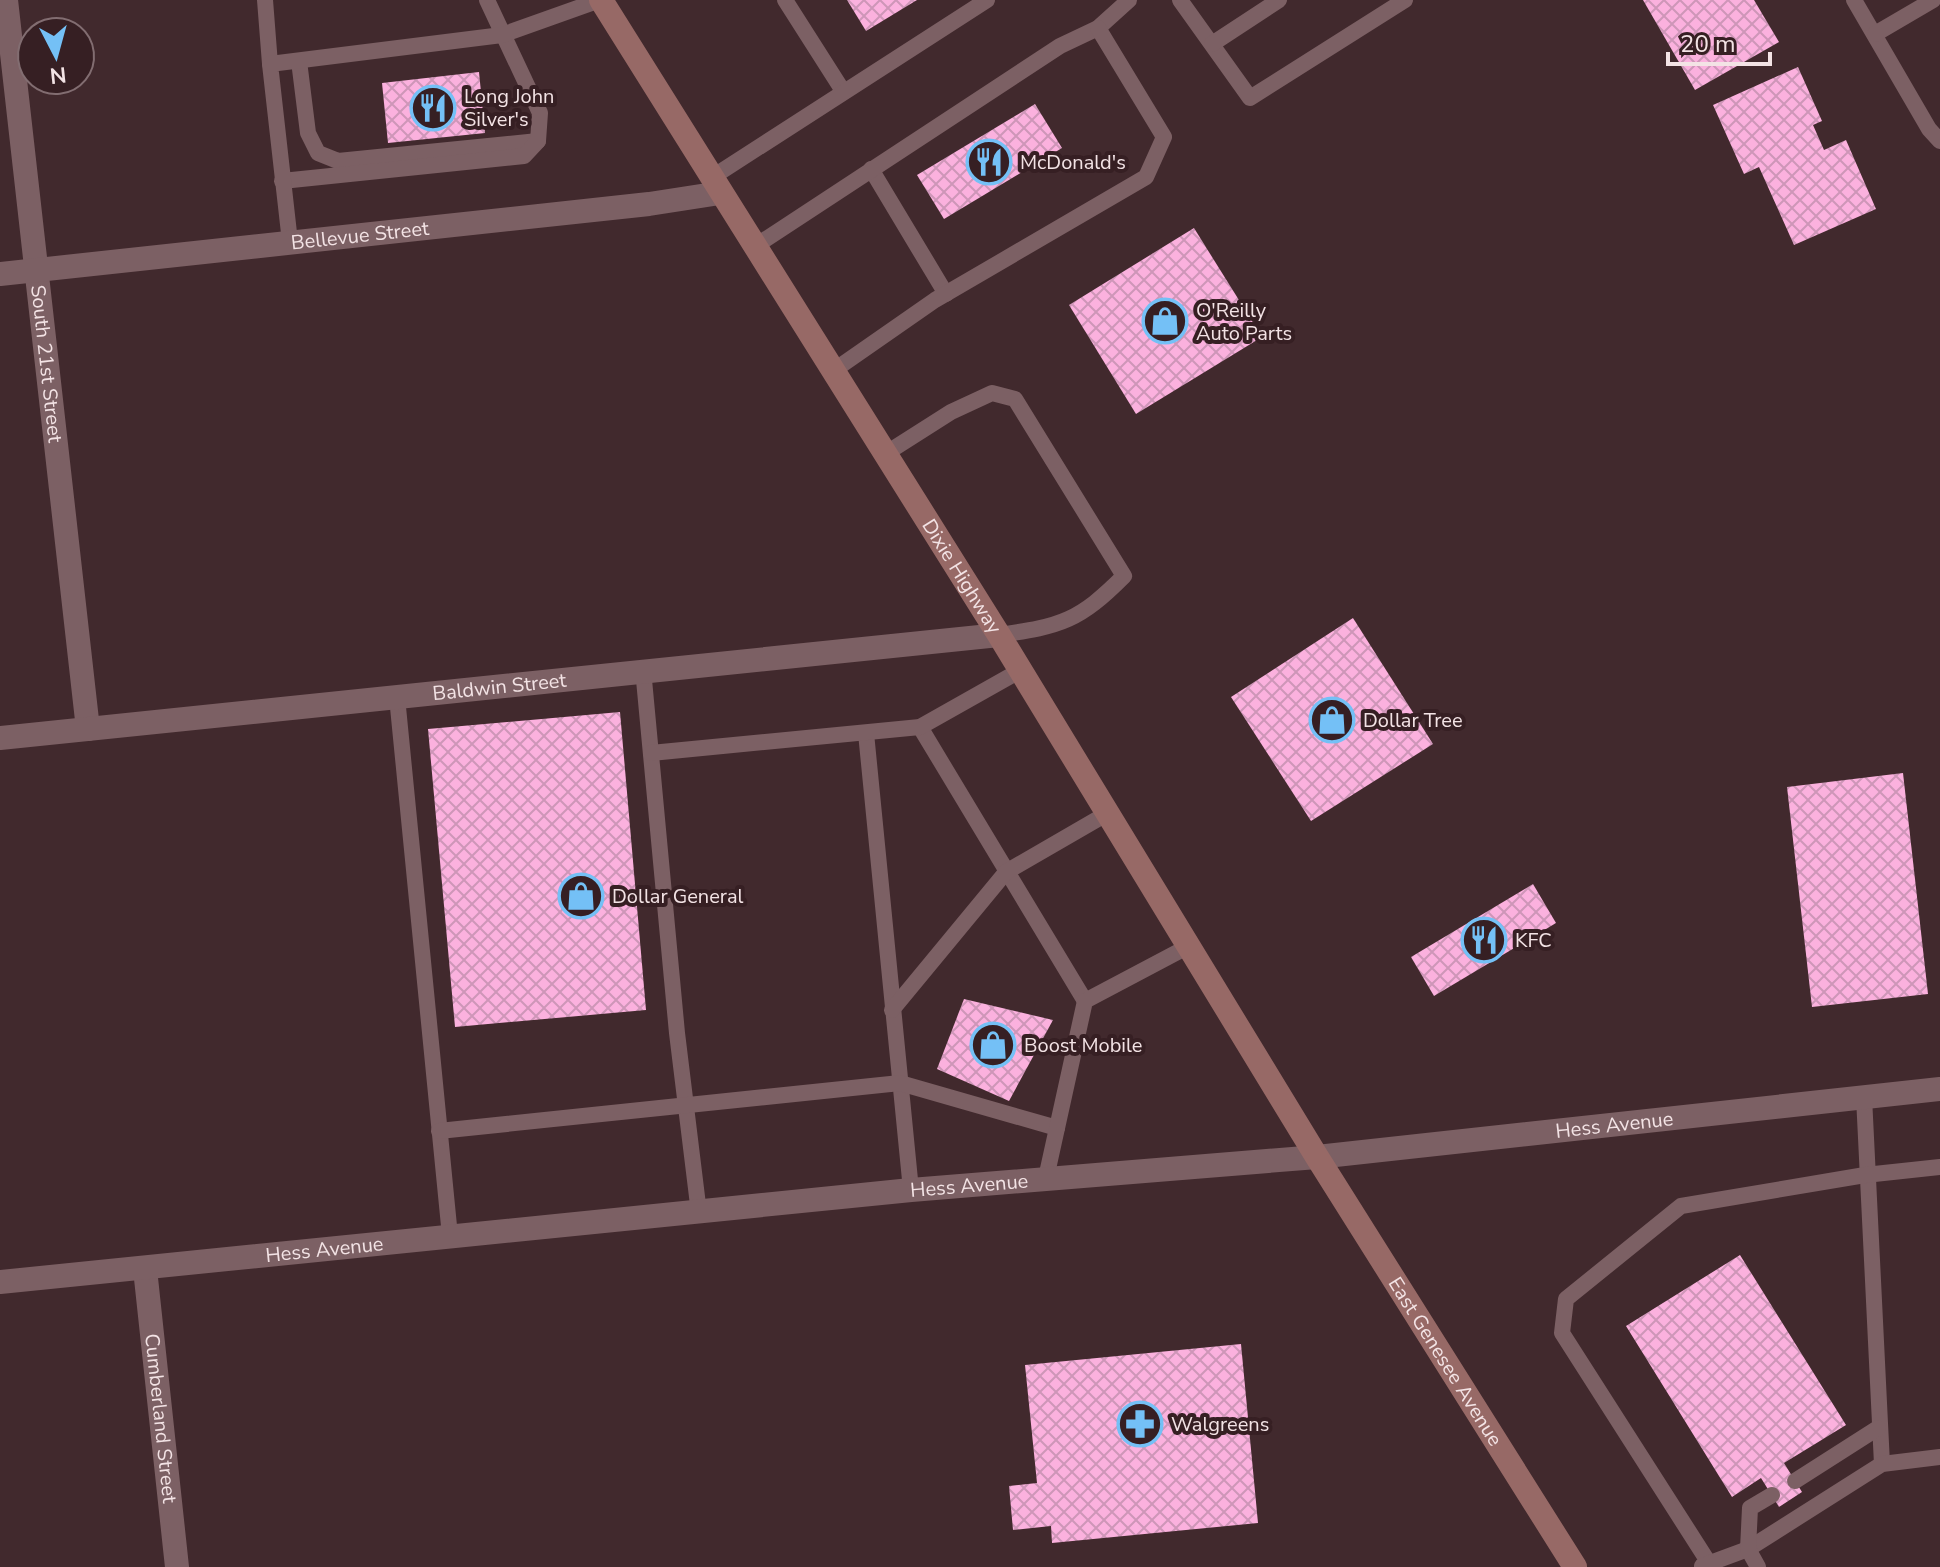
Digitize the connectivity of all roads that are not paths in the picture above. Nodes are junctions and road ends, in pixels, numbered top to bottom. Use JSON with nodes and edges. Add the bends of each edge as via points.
{"nodes":[{"id":1,"x":6,"y":0,"type":"edge"},
{"id":2,"x":265,"y":0,"type":"edge"},
{"id":3,"x":487,"y":0,"type":"edge"},
{"id":4,"x":600,"y":0,"type":"edge"},
{"id":5,"x":785,"y":0,"type":"edge"},
{"id":6,"x":987,"y":0,"type":"edge"},
{"id":7,"x":1129,"y":0,"type":"edge"},
{"id":8,"x":1180,"y":0,"type":"edge"},
{"id":9,"x":1279,"y":0,"type":"edge"},
{"id":10,"x":1405,"y":0,"type":"edge"},
{"id":11,"x":1854,"y":0,"type":"edge"},
{"id":12,"x":1933,"y":0,"type":"edge"},
{"id":13,"x":1098,"y":28,"type":"junction"},
{"id":14,"x":1875,"y":34,"type":"junction"},
{"id":15,"x":502,"y":35,"type":"junction"},
{"id":16,"x":1212,"y":44,"type":"junction"},
{"id":17,"x":299,"y":61,"type":"junction"},
{"id":18,"x":270,"y":64,"type":"junction"},
{"id":19,"x":843,"y":91,"type":"junction"},
{"id":20,"x":538,"y":141,"type":"junction"},
{"id":21,"x":1940,"y":141,"type":"edge"},
{"id":22,"x":871,"y":169,"type":"junction"},
{"id":23,"x":282,"y":181,"type":"junction"},
{"id":24,"x":716,"y":185,"type":"junction"},
{"id":25,"x":290,"y":242,"type":"junction"},
{"id":26,"x":754,"y":247,"type":"junction"},
{"id":27,"x":37,"y":271,"type":"junction"},
{"id":28,"x":0,"y":274,"type":"edge"},
{"id":29,"x":946,"y":294,"type":"junction"},
{"id":30,"x":833,"y":371,"type":"junction"},
{"id":31,"x":885,"y":454,"type":"junction"},
{"id":32,"x":999,"y":635,"type":"junction"},
{"id":33,"x":643,"y":669,"type":"junction"},
{"id":34,"x":1021,"y":670,"type":"junction"},
{"id":35,"x":397,"y":697,"type":"junction"},
{"id":36,"x":920,"y":727,"type":"junction"},
{"id":37,"x":88,"y":729,"type":"junction"},
{"id":38,"x":866,"y":733,"type":"junction"},
{"id":39,"x":0,"y":738,"type":"edge"},
{"id":40,"x":651,"y":753,"type":"junction"},
{"id":41,"x":1108,"y":813,"type":"junction"},
{"id":42,"x":1006,"y":872,"type":"junction"},
{"id":43,"x":1189,"y":946,"type":"junction"},
{"id":44,"x":1085,"y":1001,"type":"junction"},
{"id":45,"x":892,"y":1010,"type":"junction"},
{"id":46,"x":900,"y":1083,"type":"junction"},
{"id":47,"x":1940,"y":1089,"type":"edge"},
{"id":48,"x":1864,"y":1097,"type":"junction"},
{"id":49,"x":686,"y":1104,"type":"junction"},
{"id":50,"x":1057,"y":1128,"type":"junction"},
{"id":51,"x":439,"y":1131,"type":"junction"},
{"id":52,"x":1317,"y":1157,"type":"junction"},
{"id":53,"x":1940,"y":1167,"type":"edge"},
{"id":54,"x":1865,"y":1175,"type":"junction"},
{"id":55,"x":1046,"y":1178,"type":"junction"},
{"id":56,"x":911,"y":1190,"type":"junction"},
{"id":57,"x":699,"y":1213,"type":"junction"},
{"id":58,"x":450,"y":1236,"type":"junction"},
{"id":59,"x":145,"y":1269,"type":"junction"},
{"id":60,"x":0,"y":1282,"type":"edge"},
{"id":61,"x":1878,"y":1428,"type":"junction"},
{"id":62,"x":1940,"y":1457,"type":"edge"},
{"id":63,"x":1882,"y":1464,"type":"junction"},
{"id":64,"x":1795,"y":1481,"type":"dead end"},
{"id":65,"x":1772,"y":1495,"type":"dead end"},
{"id":66,"x":1748,"y":1549,"type":"junction"},
{"id":67,"x":1705,"y":1565,"type":"edge"},
{"id":68,"x":177,"y":1567,"type":"edge"},
{"id":69,"x":1575,"y":1567,"type":"edge"},
{"id":70,"x":1758,"y":1567,"type":"edge"}],
"edges":[{"from":1,"to":27,"type":"street","name":"South 21st Street"},
{"from":2,"to":18,"type":"lane"},
{"from":3,"to":15,"type":"lane"},
{"from":4,"to":15,"type":"lane"},
{"from":4,"to":24,"type":"main road","name":"Dixie Highway"},
{"from":5,"to":19,"type":"lane"},
{"from":6,"to":19,"type":"lane"},
{"from":7,"to":13,"type":"lane"},
{"from":8,"to":16,"type":"lane"},
{"from":9,"to":16,"type":"lane"},
{"from":10,"to":16,"type":"lane","via":[[1250,98]]},
{"from":11,"to":14,"type":"lane"},
{"from":12,"to":14,"type":"lane"},
{"from":13,"to":22,"type":"lane","via":[[1060,46]]},
{"from":13,"to":29,"type":"lane","via":[[1164,137],[1146,177]]},
{"from":14,"to":21,"type":"lane"},
{"from":15,"to":17,"type":"lane"},
{"from":15,"to":20,"type":"lane","via":[[540,113]]},
{"from":17,"to":18,"type":"lane"},
{"from":17,"to":20,"type":"lane","via":[[308,133],[318,153],[338,161]]},
{"from":18,"to":23,"type":"lane"},
{"from":19,"to":24,"type":"lane"},
{"from":20,"to":23,"type":"lane","via":[[524,156]]},
{"from":22,"to":26,"type":"lane"},
{"from":22,"to":29,"type":"lane"},
{"from":23,"to":25,"type":"lane"},
{"from":24,"to":25,"type":"street","name":"Bellevue Street","via":[[649,204]]},
{"from":24,"to":26,"type":"main road","name":"Dixie Highway"},
{"from":25,"to":27,"type":"street","name":"Bellevue Street"},
{"from":26,"to":30,"type":"main road","name":"Dixie Highway"},
{"from":27,"to":28,"type":"street","name":"Bellevue Street"},
{"from":27,"to":37,"type":"street","name":"South 21st Street"},
{"from":29,"to":30,"type":"lane"},
{"from":30,"to":31,"type":"main road","name":"Dixie Highway"},
{"from":31,"to":32,"type":"main road","name":"Dixie Highway"},
{"from":31,"to":32,"type":"lane","via":[[992,393],[1015,399],[1124,576],[1093,608],[1049,628]]},
{"from":32,"to":33,"type":"street","name":"Baldwin Street"},
{"from":32,"to":34,"type":"main road","name":"Dixie Highway"},
{"from":33,"to":35,"type":"street","name":"Baldwin Street"},
{"from":33,"to":40,"type":"lane"},
{"from":34,"to":36,"type":"lane"},
{"from":34,"to":41,"type":"main road","name":"Dixie Highway"},
{"from":35,"to":37,"type":"street","name":"Baldwin Street"},
{"from":35,"to":51,"type":"lane"},
{"from":36,"to":38,"type":"lane"},
{"from":36,"to":42,"type":"lane"},
{"from":37,"to":39,"type":"street","name":"Baldwin Street"},
{"from":38,"to":40,"type":"lane"},
{"from":38,"to":45,"type":"lane"},
{"from":40,"to":49,"type":"lane"},
{"from":41,"to":42,"type":"lane"},
{"from":41,"to":43,"type":"main road","name":"Dixie Highway"},
{"from":42,"to":44,"type":"lane"},
{"from":42,"to":45,"type":"lane"},
{"from":43,"to":44,"type":"lane"},
{"from":43,"to":52,"type":"main road","name":"Dixie Highway"},
{"from":44,"to":50,"type":"lane"},
{"from":45,"to":46,"type":"lane"},
{"from":46,"to":49,"type":"lane"},
{"from":46,"to":50,"type":"lane"},
{"from":46,"to":56,"type":"lane"},
{"from":47,"to":48,"type":"street","name":"Hess Avenue"},
{"from":48,"to":52,"type":"street","name":"Hess Avenue"},
{"from":48,"to":54,"type":"lane"},
{"from":49,"to":51,"type":"lane"},
{"from":49,"to":57,"type":"lane"},
{"from":50,"to":55,"type":"lane"},
{"from":51,"to":58,"type":"lane"},
{"from":52,"to":55,"type":"street","name":"Hess Avenue"},
{"from":52,"to":69,"type":"main road","name":"East Genesee Avenue"},
{"from":53,"to":54,"type":"lane"},
{"from":54,"to":61,"type":"lane"},
{"from":54,"to":67,"type":"lane","via":[[1681,1206],[1566,1299],[1562,1333]]},
{"from":55,"to":56,"type":"street","name":"Hess Avenue"},
{"from":56,"to":57,"type":"street","name":"Hess Avenue"},
{"from":57,"to":58,"type":"street","name":"Hess Avenue"},
{"from":58,"to":59,"type":"street","name":"Hess Avenue"},
{"from":59,"to":60,"type":"street","name":"Hess Avenue"},
{"from":59,"to":68,"type":"street","name":"Cumberland Street"},
{"from":61,"to":63,"type":"lane"},
{"from":61,"to":64,"type":"lane"},
{"from":62,"to":63,"type":"lane"},
{"from":63,"to":66,"type":"lane"},
{"from":65,"to":66,"type":"lane","via":[[1750,1508]]},
{"from":66,"to":67,"type":"lane"},
{"from":66,"to":70,"type":"lane"}]}
